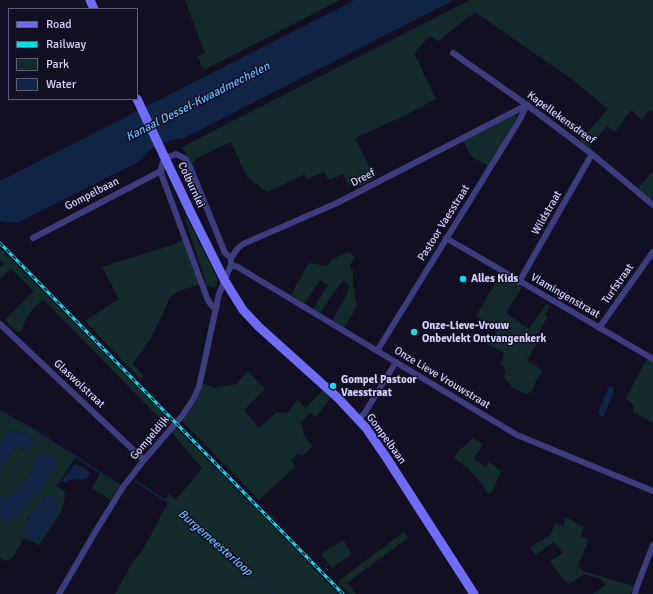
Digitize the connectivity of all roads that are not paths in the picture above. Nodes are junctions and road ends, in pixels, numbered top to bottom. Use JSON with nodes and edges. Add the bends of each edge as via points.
{"nodes":[{"id":1,"x":453,"y":53,"type":"dead end"},
{"id":2,"x":137,"y":100,"type":"edge"},
{"id":3,"x":527,"y":106,"type":"junction"},
{"id":4,"x":592,"y":154,"type":"junction"},
{"id":5,"x":161,"y":171,"type":"junction"},
{"id":6,"x":653,"y":205,"type":"edge"},
{"id":7,"x":33,"y":238,"type":"dead end"},
{"id":8,"x":446,"y":238,"type":"junction"},
{"id":9,"x":653,"y":252,"type":"edge"},
{"id":10,"x":231,"y":262,"type":"junction"},
{"id":11,"x":225,"y":281,"type":"junction"},
{"id":12,"x":519,"y":282,"type":"junction"},
{"id":13,"x":216,"y":309,"type":"junction"},
{"id":14,"x":0,"y":324,"type":"edge"},
{"id":15,"x":599,"y":328,"type":"junction"},
{"id":16,"x":376,"y":351,"type":"junction"},
{"id":17,"x":653,"y":359,"type":"edge"},
{"id":18,"x":396,"y":362,"type":"junction"},
{"id":19,"x":358,"y":419,"type":"junction"},
{"id":20,"x":144,"y":460,"type":"junction"},
{"id":21,"x":653,"y":491,"type":"edge"},
{"id":22,"x":653,"y":545,"type":"edge"},
{"id":23,"x":60,"y":594,"type":"edge"},
{"id":24,"x":474,"y":594,"type":"edge"},
{"id":25,"x":634,"y":594,"type":"edge"}],
"edges":[{"from":1,"to":3,"type":"street","name":"Kapellekensdreef"},
{"from":2,"to":11,"type":"street","name":"Colburnlei","bridge":true},
{"from":3,"to":4,"type":"street","name":"Kapellekensdreef"},
{"from":3,"to":8,"type":"street","name":"Pastoor Vaesstraat"},
{"from":3,"to":10,"type":"street","name":"Dreef","via":[[337,203],[243,244]]},
{"from":4,"to":6,"type":"street","name":"Kapellekensdreef"},
{"from":4,"to":12,"type":"street","name":"Wildstraat"},
{"from":5,"to":7,"type":"street","name":"Gompelbaan"},
{"from":5,"to":10,"type":"street","name":"Gompelbaan","via":[[163,162],[168,157],[176,154],[186,159],[225,254]]},
{"from":5,"to":13,"type":"street","via":[[207,298]]},
{"from":8,"to":12,"type":"street","name":"Vlamingenstraat"},
{"from":8,"to":16,"type":"street","name":"Pastoor Vaesstraat"},
{"from":9,"to":15,"type":"street","name":"Turfstraat"},
{"from":10,"to":11,"type":"street","name":"Dreef"},
{"from":10,"to":16,"type":"street","name":"Onze Lieve Vrouwstraat"},
{"from":11,"to":13,"type":"street","name":"Gompeldijk"},
{"from":11,"to":19,"type":"street","name":"Gompelbaan","via":[[243,310],[256,324]]},
{"from":12,"to":15,"type":"street","name":"Vlamingenstraat"},
{"from":13,"to":20,"type":"street","name":"Gompeldijk","via":[[199,387],[193,400]]},
{"from":14,"to":20,"type":"street","name":"Glaswolstraat"},
{"from":15,"to":17,"type":"street","name":"Vlamingenstraat"},
{"from":16,"to":18,"type":"street","name":"Onze Lieve Vrouwstraat"},
{"from":18,"to":19,"type":"street","via":[[364,414]]},
{"from":18,"to":21,"type":"street","name":"Onze Lieve Vrouwstraat","via":[[517,435]]},
{"from":19,"to":24,"type":"street","name":"Gompelbaan","via":[[386,457]]},
{"from":20,"to":23,"type":"street","name":"Gompeldijk","via":[[123,487]]},
{"from":22,"to":25,"type":"street"}]}
